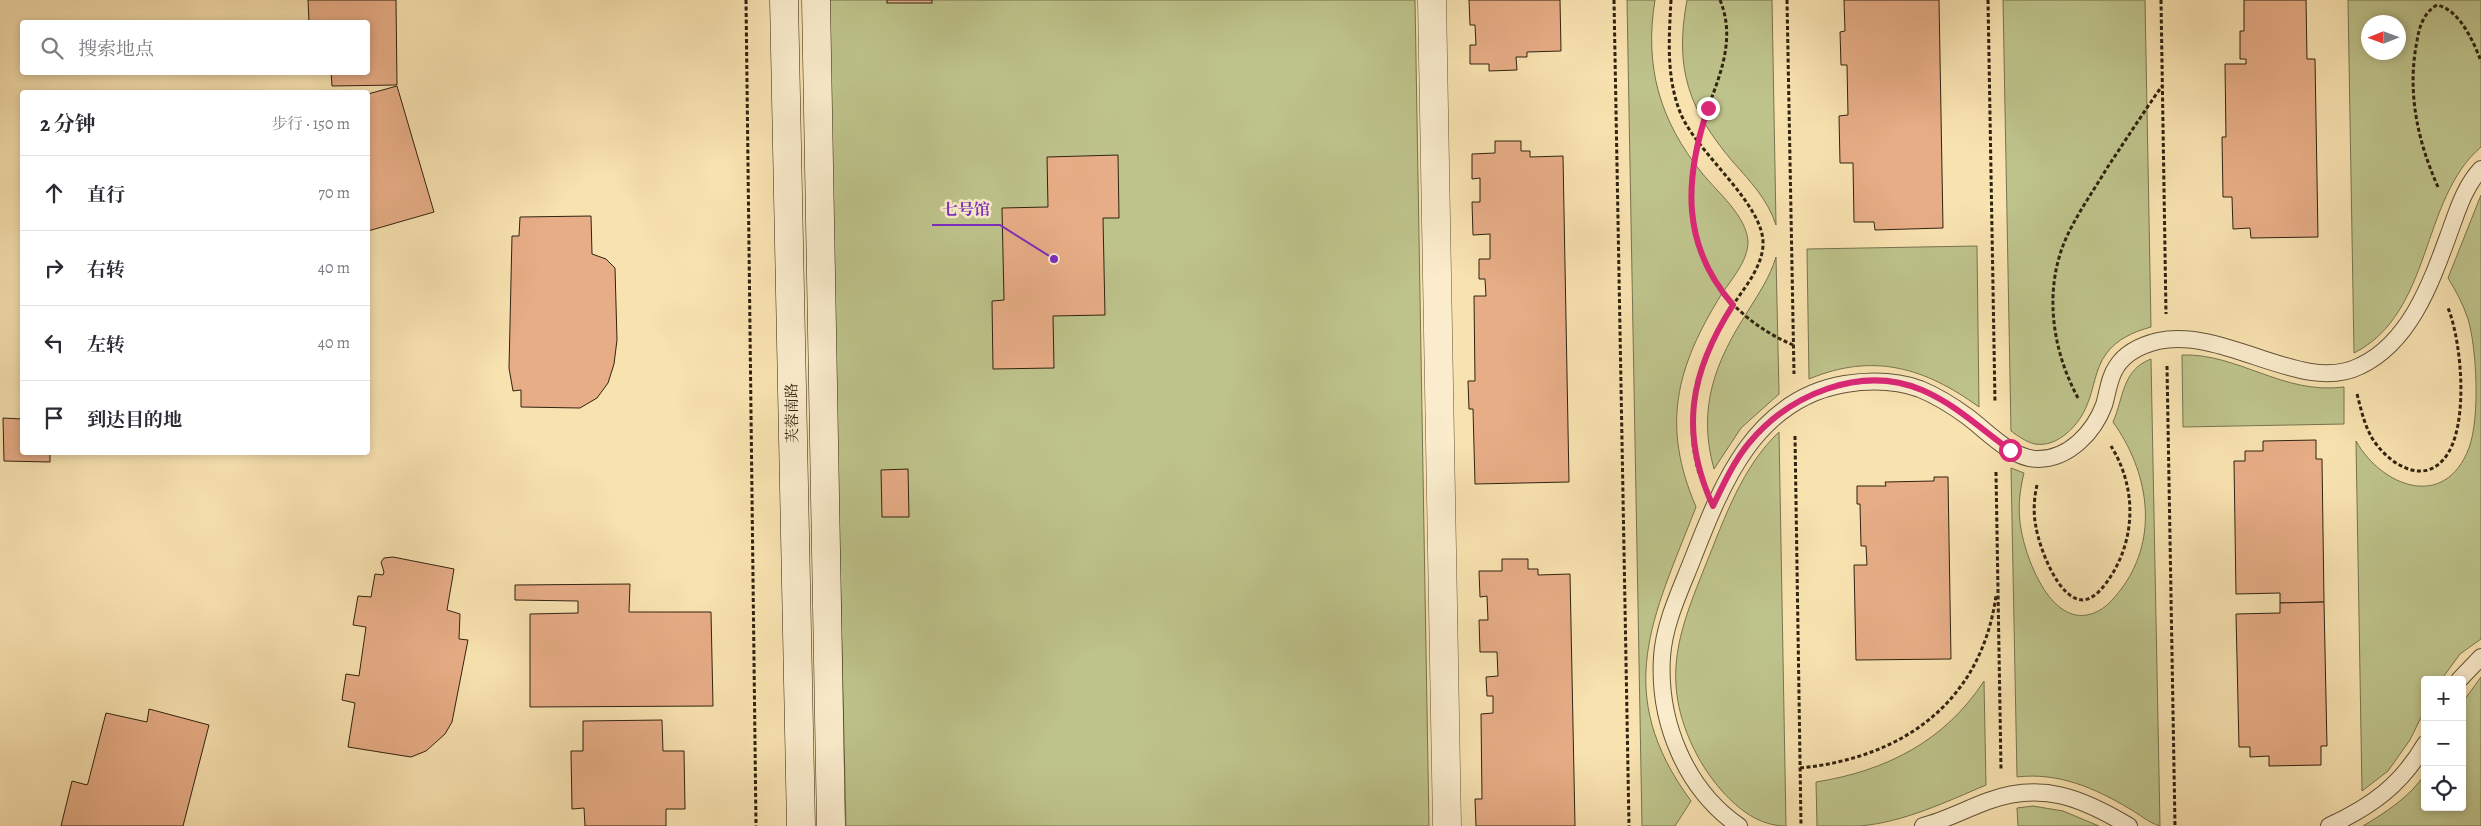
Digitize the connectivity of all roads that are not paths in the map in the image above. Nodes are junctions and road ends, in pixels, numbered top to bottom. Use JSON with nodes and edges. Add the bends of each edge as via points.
{"nodes":[{"id":1,"x":784,"y":0,"type":"edge"},
{"id":2,"x":816,"y":0,"type":"edge"},
{"id":3,"x":1432,"y":0,"type":"edge"},
{"id":4,"x":2481,"y":169,"type":"edge"},
{"id":5,"x":2481,"y":657,"type":"edge"},
{"id":6,"x":2463,"y":676,"type":"edge"},
{"id":7,"x":2421,"y":750,"type":"edge"},
{"id":8,"x":800,"y":826,"type":"edge"},
{"id":9,"x":831,"y":826,"type":"edge"},
{"id":10,"x":1447,"y":826,"type":"edge"},
{"id":11,"x":1740,"y":826,"type":"edge"},
{"id":12,"x":1924,"y":826,"type":"edge"},
{"id":13,"x":2129,"y":826,"type":"edge"},
{"id":14,"x":2329,"y":826,"type":"edge"}],
"edges":[{"from":1,"to":8,"type":"main road","name":"芙蓉南路"},
{"from":2,"to":9,"type":"main road","name":"芙蓉南路"},
{"from":3,"to":10,"type":"main road"},
{"from":4,"to":11,"type":"lane","via":[[2464,194],[2431,279],[2407,323],[2376,358],[2356,368],[2334,373],[2309,372],[2209,341],[2184,339],[2135,348],[2119,362],[2112,374],[2098,420],[2086,436],[2070,449],[2035,460],[2010,450],[1958,410],[1897,382],[1866,381],[1835,386],[1805,397],[1778,413],[1748,444],[1713,506],[1669,621],[1662,650],[1660,680],[1671,734],[1683,760],[1710,802]]},
{"from":5,"to":6,"type":"lane"},
{"from":7,"to":14,"type":"lane","via":[[2408,771],[2389,791]]},
{"from":12,"to":13,"type":"lane","via":[[2002,796],[2032,791],[2076,799]]}]}
